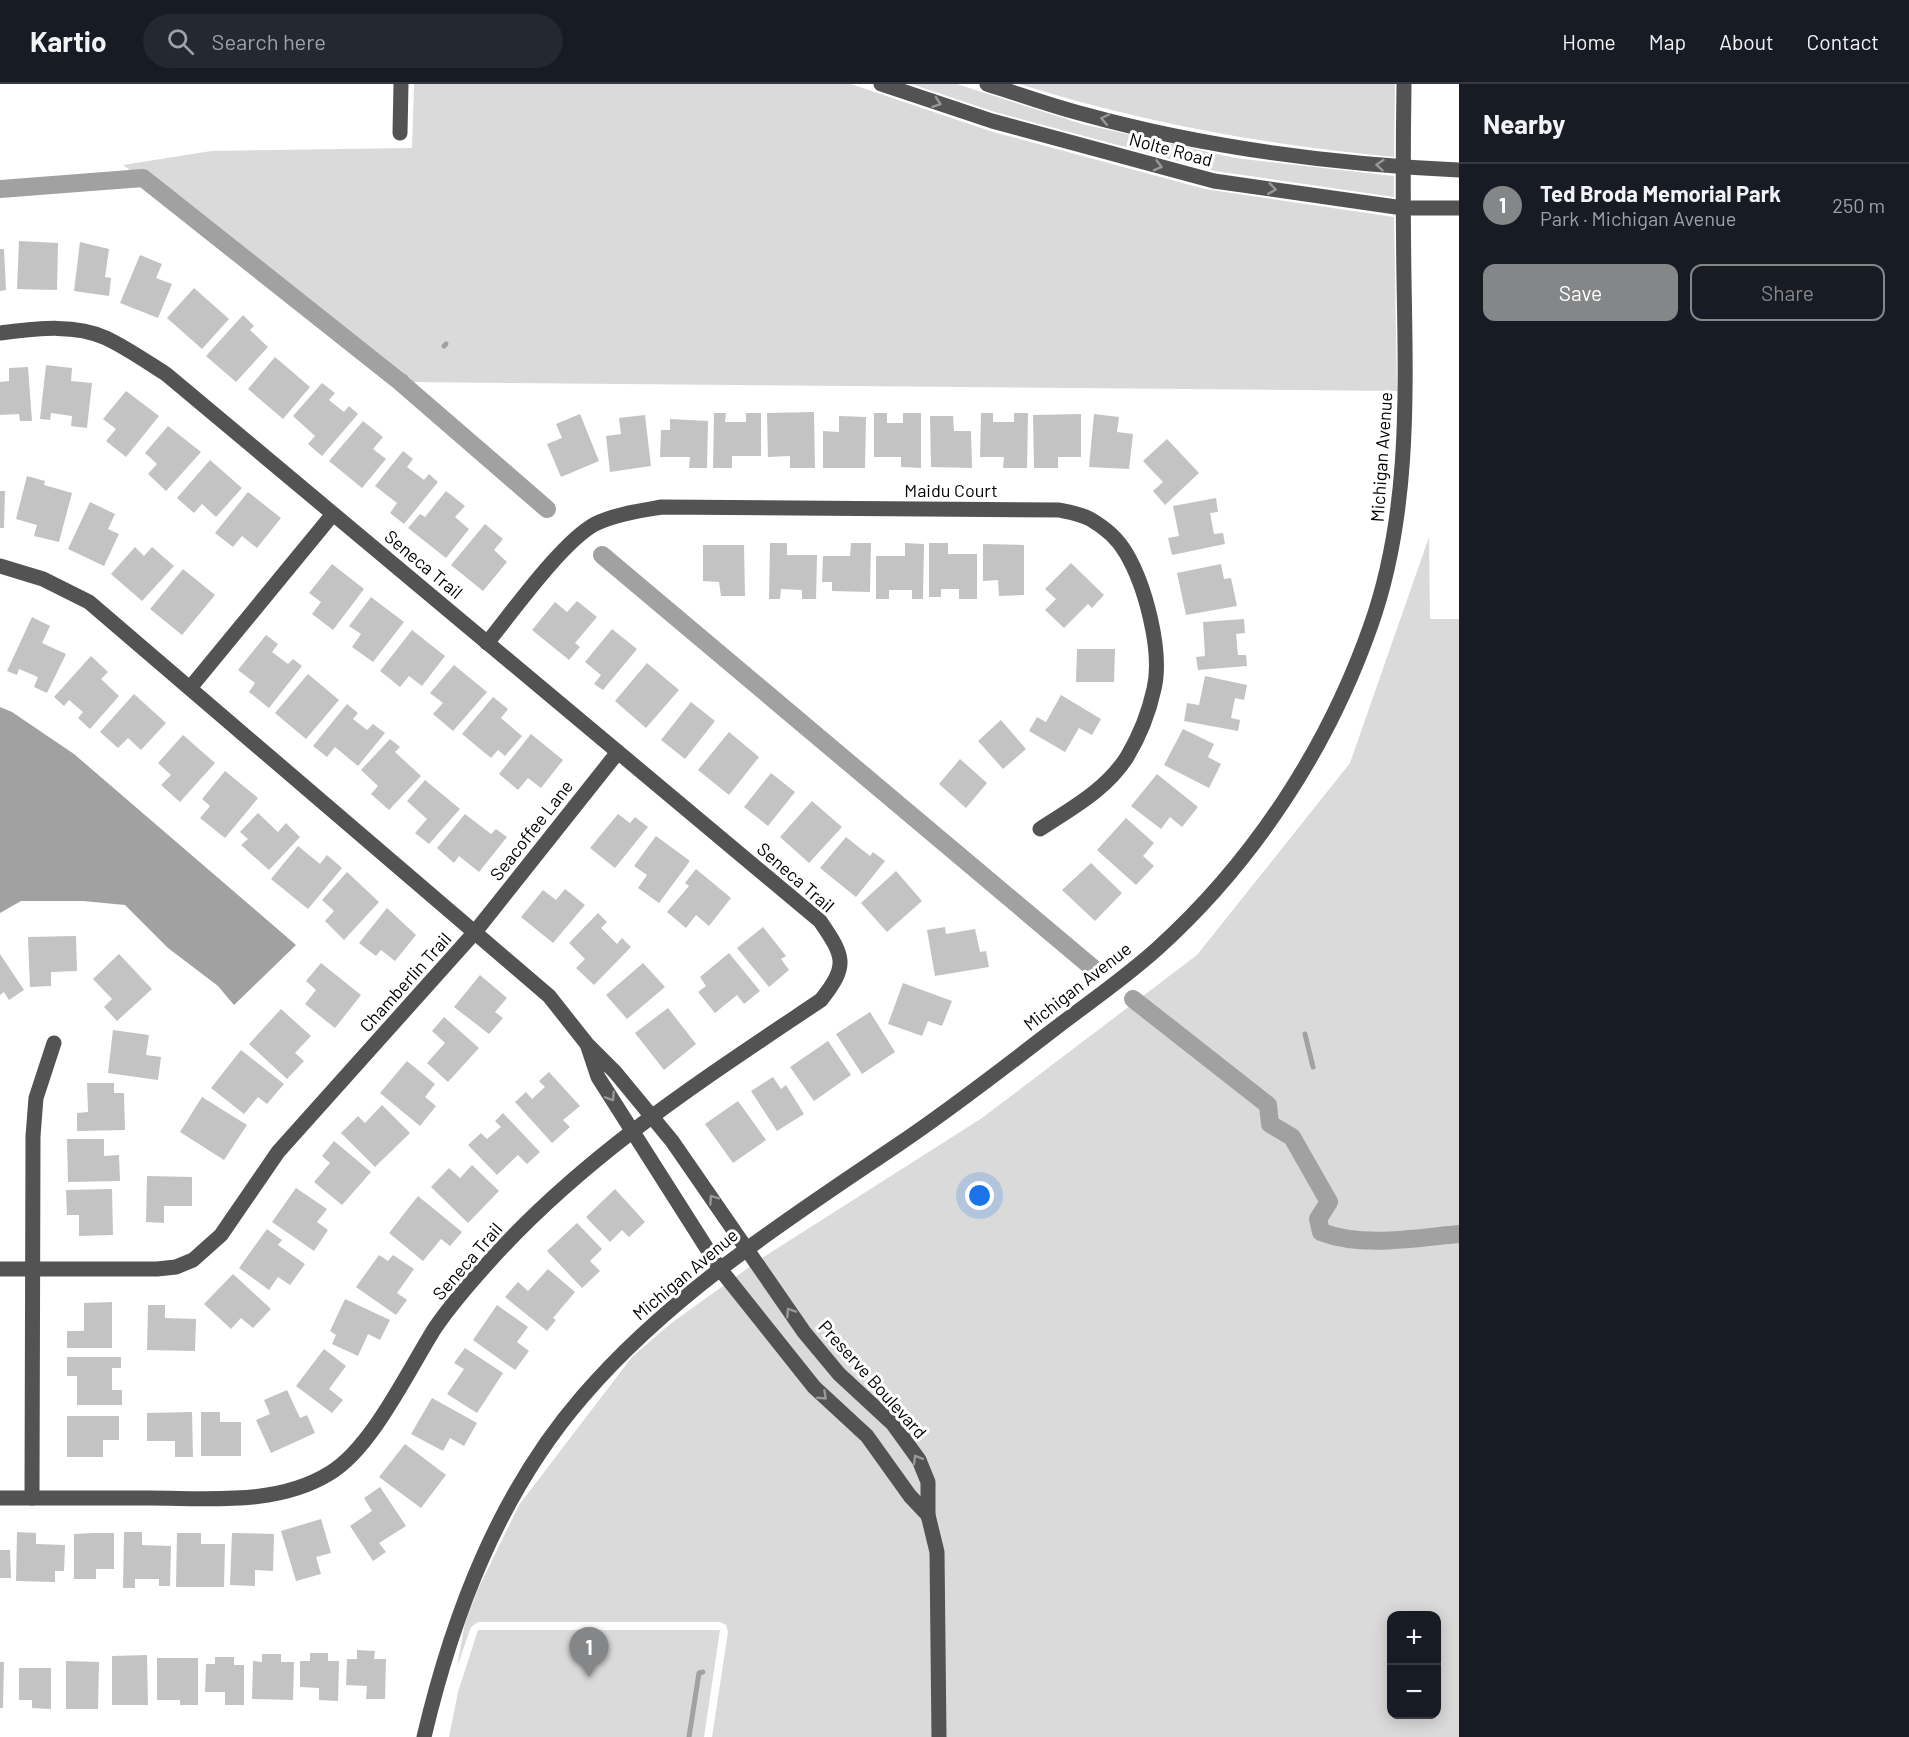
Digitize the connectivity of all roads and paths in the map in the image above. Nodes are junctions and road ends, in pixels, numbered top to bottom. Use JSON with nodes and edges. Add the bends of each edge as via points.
{"nodes":[{"id":1,"x":400,"y":84,"type":"edge"},
{"id":2,"x":881,"y":84,"type":"edge"},
{"id":3,"x":987,"y":84,"type":"edge"},
{"id":4,"x":1404,"y":84,"type":"edge"},
{"id":5,"x":400,"y":133,"type":"dead end"},
{"id":6,"x":1403,"y":167,"type":"junction"},
{"id":7,"x":1459,"y":170,"type":"edge"},
{"id":8,"x":1403,"y":208,"type":"junction"},
{"id":9,"x":1459,"y":208,"type":"edge"},
{"id":10,"x":0,"y":333,"type":"edge"},
{"id":11,"x":333,"y":514,"type":"junction"},
{"id":12,"x":0,"y":566,"type":"edge"},
{"id":13,"x":487,"y":643,"type":"junction"},
{"id":14,"x":190,"y":688,"type":"junction"},
{"id":15,"x":618,"y":752,"type":"junction"},
{"id":16,"x":1040,"y":829,"type":"dead end"},
{"id":17,"x":475,"y":932,"type":"junction"},
{"id":18,"x":54,"y":1043,"type":"dead end"},
{"id":19,"x":587,"y":1044,"type":"junction"},
{"id":20,"x":651,"y":1115,"type":"junction"},
{"id":21,"x":632,"y":1130,"type":"junction"},
{"id":22,"x":746,"y":1247,"type":"junction"},
{"id":23,"x":0,"y":1269,"type":"edge"},
{"id":24,"x":33,"y":1269,"type":"junction"},
{"id":25,"x":720,"y":1269,"type":"junction"},
{"id":26,"x":824,"y":1356,"type":"junction"},
{"id":27,"x":803,"y":1374,"type":"junction"},
{"id":28,"x":0,"y":1498,"type":"edge"},
{"id":29,"x":32,"y":1498,"type":"junction"},
{"id":30,"x":928,"y":1515,"type":"junction"},
{"id":31,"x":424,"y":1737,"type":"edge"},
{"id":32,"x":939,"y":1737,"type":"edge"}],
"edges":[{"from":1,"to":5,"type":"street"},
{"from":2,"to":8,"type":"street","name":"Nolte Road","one_way":true,"via":[[992,121],[1214,181]]},
{"from":6,"to":3,"type":"street","name":"Nolte Road","one_way":true,"via":[[1236,148],[1084,114]]},
{"from":4,"to":6,"type":"street","name":"Michigan Avenue"},
{"from":6,"to":7,"type":"street","name":"Nolte Road"},
{"from":6,"to":8,"type":"street","name":"Michigan Avenue"},
{"from":8,"to":9,"type":"street","name":"Nolte Road"},
{"from":8,"to":22,"type":"street","name":"Michigan Avenue","via":[[1406,395],[1397,522],[1372,624],[1335,709],[1283,804],[1234,870],[1154,952],[950,1110]]},
{"from":10,"to":11,"type":"street","name":"Seneca Trail","via":[[74,330],[105,337],[166,374]]},
{"from":11,"to":13,"type":"street","name":"Seneca Trail"},
{"from":11,"to":14,"type":"street"},
{"from":12,"to":14,"type":"street","name":"Chamberlin Trail","via":[[43,579],[89,602]]},
{"from":13,"to":15,"type":"street","name":"Seneca Trail"},
{"from":13,"to":16,"type":"street","name":"Maidu Court","via":[[576,537],[596,524],[627,513],[662,507],[1048,510],[1088,517],[1108,531],[1125,551],[1142,585],[1156,653],[1154,687],[1142,726],[1126,757],[1100,790]]},
{"from":14,"to":17,"type":"street","name":"Chamberlin Trail"},
{"from":15,"to":17,"type":"street","name":"Seacoffee Lane"},
{"from":15,"to":20,"type":"street","name":"Seneca Trail","via":[[820,921],[835,942],[841,962],[838,978],[821,1000]]},
{"from":17,"to":19,"type":"street","via":[[549,996]]},
{"from":17,"to":24,"type":"street","name":"Chamberlin Trail","via":[[278,1152],[220,1235],[193,1260],[157,1269]]},
{"from":18,"to":24,"type":"street","via":[[36,1098]]},
{"from":19,"to":20,"type":"street","name":"Preserve Boulevard"},
{"from":19,"to":21,"type":"street","name":"Preserve Boulevard","one_way":true,"via":[[598,1077]]},
{"from":20,"to":21,"type":"street","name":"Seneca Trail"},
{"from":22,"to":20,"type":"street","name":"Preserve Boulevard","one_way":true},
{"from":21,"to":25,"type":"street","name":"Preserve Boulevard"},
{"from":21,"to":29,"type":"street","name":"Seneca Trail","via":[[545,1203],[487,1264],[438,1324],[382,1416],[332,1473],[255,1498]]},
{"from":22,"to":25,"type":"street","name":"Michigan Avenue"},
{"from":26,"to":22,"type":"street","name":"Preserve Boulevard","one_way":true},
{"from":23,"to":24,"type":"street","name":"Chamberlin Trail"},
{"from":24,"to":29,"type":"street"},
{"from":25,"to":27,"type":"street","name":"Preserve Boulevard"},
{"from":25,"to":31,"type":"street","name":"Michigan Avenue","via":[[622,1353],[580,1399],[541,1452],[485,1550],[460,1610],[439,1673]]},
{"from":26,"to":27,"type":"street"},
{"from":30,"to":26,"type":"street","name":"Preserve Boulevard","one_way":true,"via":[[928,1482],[919,1460],[892,1425]]},
{"from":27,"to":30,"type":"street","name":"Preserve Boulevard","one_way":true,"via":[[867,1436]]},
{"from":28,"to":29,"type":"street","name":"Seneca Trail"},
{"from":30,"to":32,"type":"street","name":"Preserve Boulevard","via":[[937,1552]]}]}
